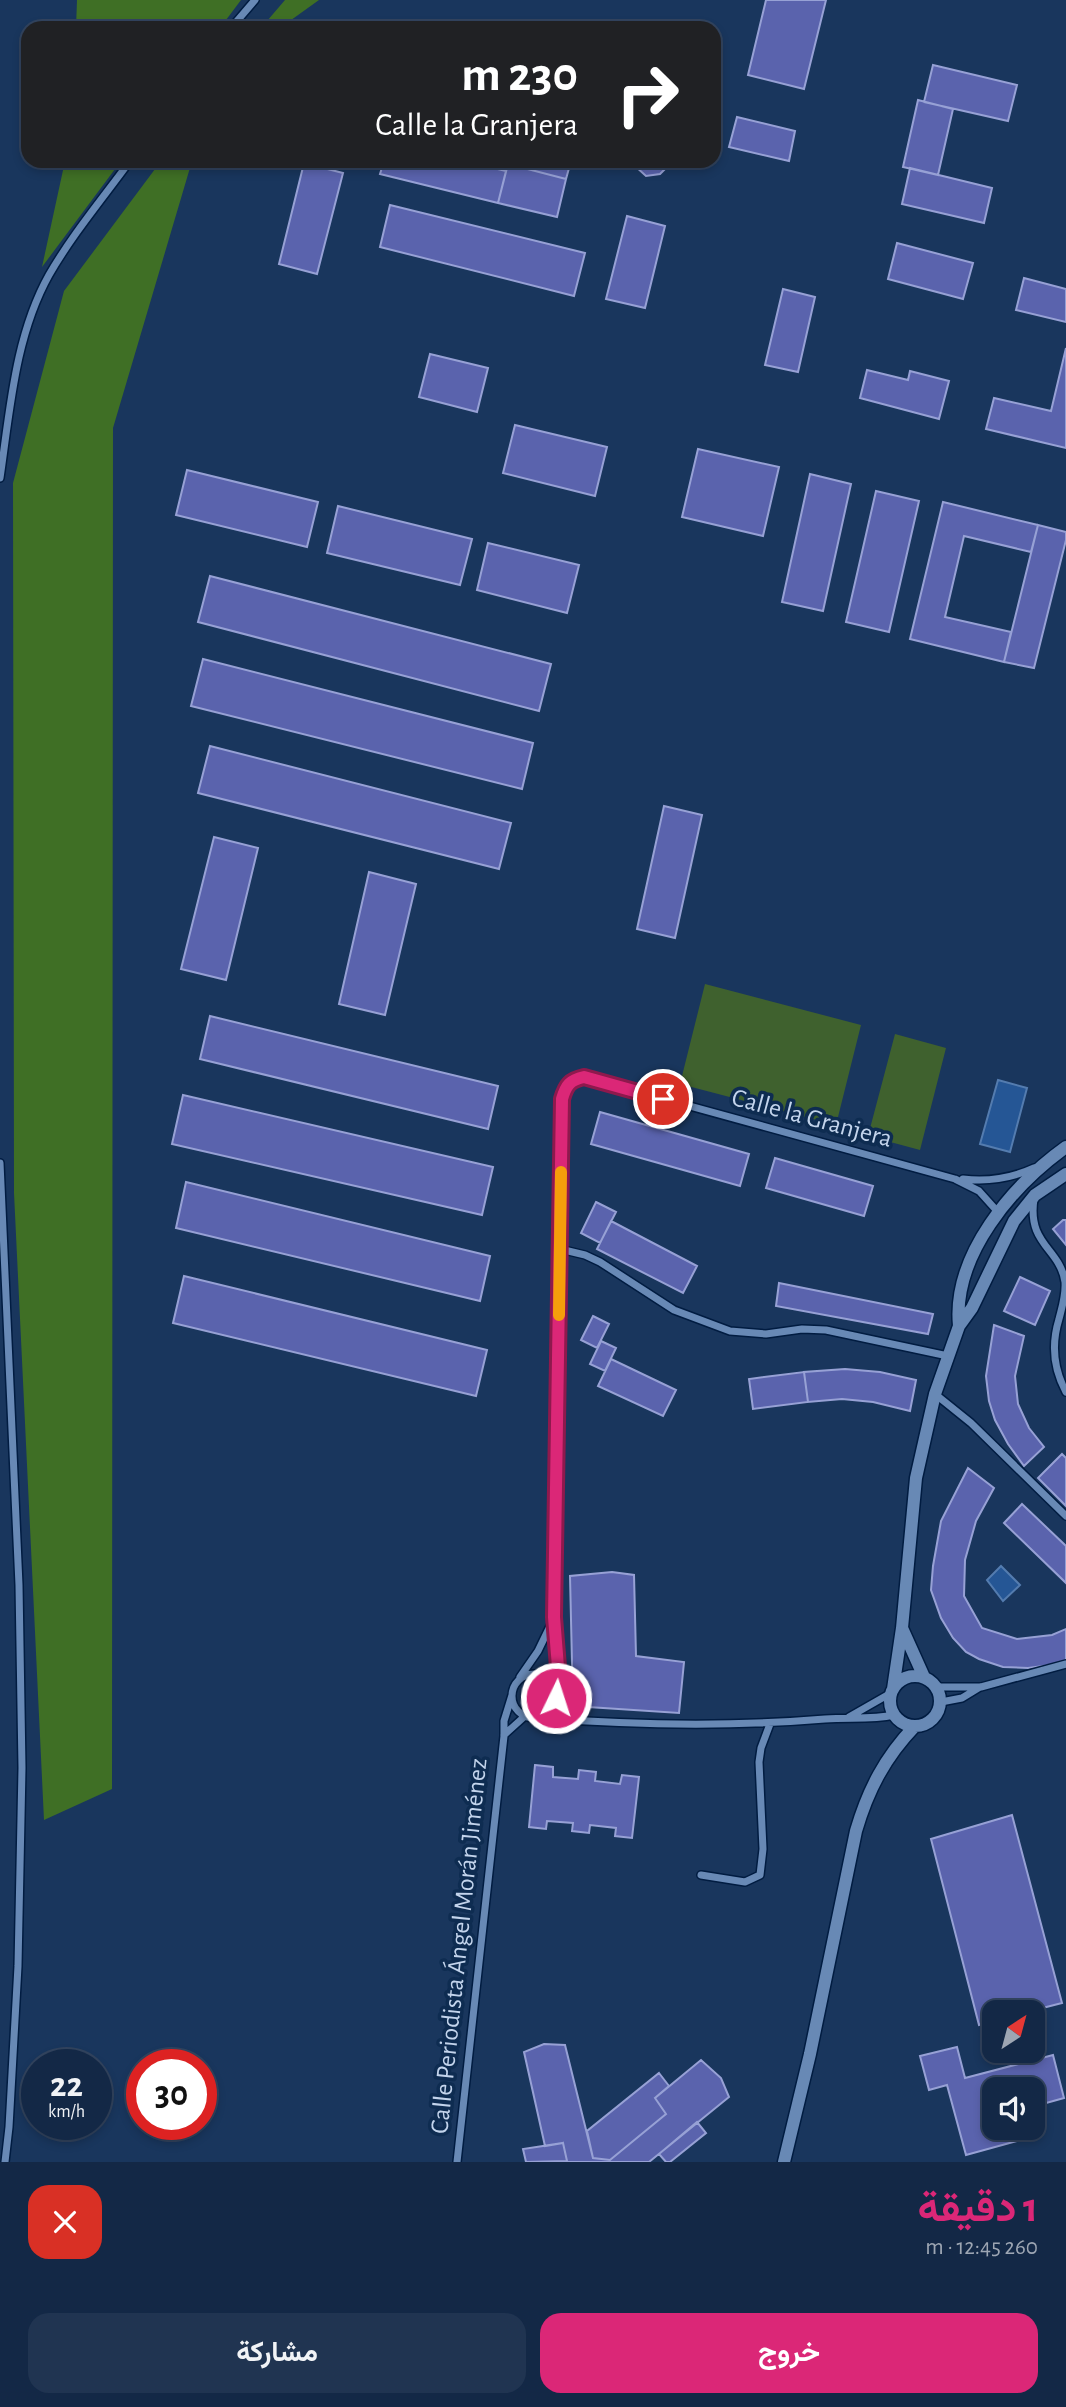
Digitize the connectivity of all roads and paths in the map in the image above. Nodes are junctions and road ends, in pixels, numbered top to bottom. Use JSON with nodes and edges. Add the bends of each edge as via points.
{"nodes":[{"id":1,"x":255,"y":0,"type":"edge"},
{"id":2,"x":237,"y":21,"type":"edge"},
{"id":3,"x":125,"y":168,"type":"edge"},
{"id":4,"x":0,"y":478,"type":"edge"},
{"id":5,"x":1066,"y":1147,"type":"edge"},
{"id":6,"x":0,"y":1163,"type":"edge"},
{"id":7,"x":1041,"y":1165,"type":"junction"},
{"id":8,"x":1066,"y":1174,"type":"edge"},
{"id":9,"x":955,"y":1178,"type":"junction"},
{"id":10,"x":1035,"y":1195,"type":"junction"},
{"id":11,"x":997,"y":1212,"type":"junction"},
{"id":12,"x":560,"y":1249,"type":"junction"},
{"id":13,"x":959,"y":1326,"type":"junction"},
{"id":14,"x":948,"y":1356,"type":"junction"},
{"id":15,"x":1066,"y":1392,"type":"edge"},
{"id":16,"x":935,"y":1394,"type":"junction"},
{"id":17,"x":1066,"y":1517,"type":"edge"},
{"id":18,"x":554,"y":1617,"type":"junction"},
{"id":19,"x":902,"y":1628,"type":"junction"},
{"id":20,"x":1066,"y":1664,"type":"edge"},
{"id":21,"x":925,"y":1677,"type":"junction"},
{"id":22,"x":517,"y":1682,"type":"junction"},
{"id":23,"x":937,"y":1687,"type":"junction"},
{"id":24,"x":981,"y":1687,"type":"junction"},
{"id":25,"x":892,"y":1691,"type":"junction"},
{"id":26,"x":512,"y":1695,"type":"junction"},
{"id":27,"x":556,"y":1695,"type":"junction"},
{"id":28,"x":941,"y":1702,"type":"junction"},
{"id":29,"x":525,"y":1716,"type":"junction"},
{"id":30,"x":849,"y":1717,"type":"junction"},
{"id":31,"x":896,"y":1717,"type":"junction"},
{"id":32,"x":538,"y":1718,"type":"junction"},
{"id":33,"x":574,"y":1721,"type":"junction"},
{"id":34,"x":770,"y":1724,"type":"junction"},
{"id":35,"x":915,"y":1726,"type":"junction"},
{"id":36,"x":504,"y":1736,"type":"junction"},
{"id":37,"x":893,"y":1749,"type":"junction"},
{"id":38,"x":701,"y":1875,"type":"dead end"},
{"id":39,"x":5,"y":2162,"type":"edge"},
{"id":40,"x":457,"y":2162,"type":"edge"},
{"id":41,"x":785,"y":2162,"type":"edge"}],
"edges":[{"from":1,"to":2,"type":"street"},
{"from":3,"to":4,"type":"street","via":[[62,253],[37,302],[19,357]]},
{"from":5,"to":7,"type":"street"},
{"from":6,"to":39,"type":"street","via":[[19,1585],[22,1768],[18,1966]]},
{"from":7,"to":9,"type":"street","name":"Calle la Granjera","via":[[1008,1177]]},
{"from":7,"to":11,"type":"street"},
{"from":8,"to":10,"type":"street"},
{"from":9,"to":11,"type":"street","name":"Calle la Granjera","via":[[979,1191]]},
{"from":9,"to":12,"type":"street","name":"Calle la Granjera","via":[[584,1077],[565,1087],[562,1099]]},
{"from":10,"to":13,"type":"street","via":[[1014,1221]]},
{"from":10,"to":15,"type":"street","via":[[1037,1233],[1065,1279],[1053,1354]]},
{"from":11,"to":13,"type":"street","via":[[966,1276]]},
{"from":12,"to":14,"type":"street","via":[[600,1262],[674,1310],[730,1331],[826,1330]]},
{"from":12,"to":18,"type":"street","name":"Calle la Granjera"},
{"from":13,"to":14,"type":"street"},
{"from":14,"to":16,"type":"street"},
{"from":16,"to":17,"type":"street"},
{"from":16,"to":19,"type":"street","via":[[916,1478]]},
{"from":18,"to":22,"type":"street","name":"Calle la Granjera"},
{"from":18,"to":27,"type":"street","name":"Calle la Granjera"},
{"from":19,"to":21,"type":"street"},
{"from":19,"to":25,"type":"street"},
{"from":20,"to":24,"type":"street"},
{"from":21,"to":23,"type":"street"},
{"from":21,"to":25,"type":"street","via":[[906,1677]]},
{"from":22,"to":26,"type":"street"},
{"from":22,"to":27,"type":"street","via":[[536,1674],[549,1679]]},
{"from":23,"to":24,"type":"street"},
{"from":23,"to":28,"type":"street"},
{"from":24,"to":28,"type":"street","via":[[962,1698]]},
{"from":25,"to":30,"type":"street"},
{"from":25,"to":31,"type":"street","via":[[890,1704]]},
{"from":26,"to":29,"type":"street","via":[[513,1704]]},
{"from":26,"to":36,"type":"street","name":"Calle Periodista Ángel Morán Jiménez","via":[[503,1721]]},
{"from":27,"to":32,"type":"street","via":[[550,1711]]},
{"from":27,"to":33,"type":"street"},
{"from":28,"to":35,"type":"street","via":[[932,1720]]},
{"from":29,"to":32,"type":"street"},
{"from":29,"to":36,"type":"street","name":"Calle Periodista Ángel Morán Jiménez"},
{"from":30,"to":31,"type":"street"},
{"from":30,"to":34,"type":"street"},
{"from":31,"to":35,"type":"street"},
{"from":31,"to":37,"type":"street"},
{"from":32,"to":33,"type":"street"},
{"from":33,"to":34,"type":"street"},
{"from":34,"to":38,"type":"street","via":[[759,1762],[760,1875],[745,1882]]},
{"from":35,"to":37,"type":"street"},
{"from":36,"to":40,"type":"street","name":"Calle Periodista Ángel Morán Jiménez"},
{"from":37,"to":41,"type":"street","via":[[871,1788],[856,1831]]}]}
